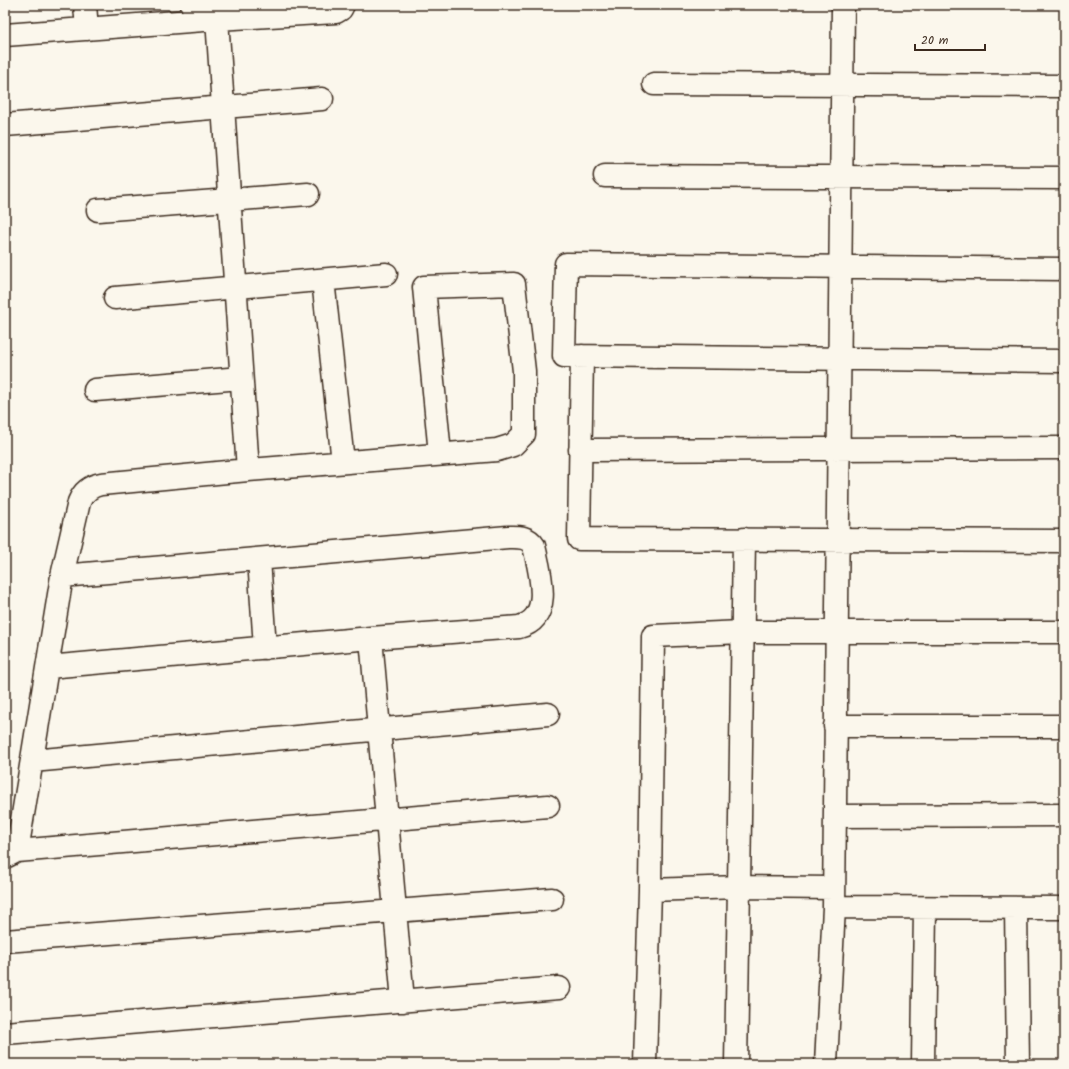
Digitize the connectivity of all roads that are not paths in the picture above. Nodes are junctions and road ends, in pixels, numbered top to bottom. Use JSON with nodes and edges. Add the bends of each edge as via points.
{"nodes":[{"id":1,"x":86,"y":5,"type":"edge"},
{"id":2,"x":192,"y":5,"type":"edge"},
{"id":3,"x":342,"y":5,"type":"edge"},
{"id":4,"x":843,"y":5,"type":"edge"},
{"id":5,"x":217,"y":19,"type":"junction"},
{"id":6,"x":87,"y":29,"type":"junction"},
{"id":7,"x":5,"y":35,"type":"edge"},
{"id":8,"x":654,"y":84,"type":"dead end"},
{"id":9,"x":842,"y":85,"type":"junction"},
{"id":10,"x":1064,"y":86,"type":"edge"},
{"id":11,"x":322,"y":99,"type":"dead end"},
{"id":12,"x":223,"y":107,"type":"junction"},
{"id":13,"x":5,"y":125,"type":"edge"},
{"id":14,"x":605,"y":176,"type":"dead end"},
{"id":15,"x":841,"y":176,"type":"junction"},
{"id":16,"x":1064,"y":178,"type":"edge"},
{"id":17,"x":308,"y":194,"type":"dead end"},
{"id":18,"x":229,"y":200,"type":"junction"},
{"id":19,"x":98,"y":210,"type":"dead end"},
{"id":20,"x":840,"y":267,"type":"junction"},
{"id":21,"x":1064,"y":269,"type":"edge"},
{"id":22,"x":386,"y":274,"type":"dead end"},
{"id":23,"x":323,"y":280,"type":"junction"},
{"id":24,"x":235,"y":288,"type":"junction"},
{"id":25,"x":115,"y":298,"type":"dead end"},
{"id":26,"x":582,"y":356,"type":"junction"},
{"id":27,"x":839,"y":358,"type":"junction"},
{"id":28,"x":1064,"y":360,"type":"edge"},
{"id":29,"x":241,"y":378,"type":"junction"},
{"id":30,"x":95,"y":390,"type":"dead end"},
{"id":31,"x":1064,"y":448,"type":"edge"},
{"id":32,"x":838,"y":449,"type":"junction"},
{"id":33,"x":580,"y":450,"type":"junction"},
{"id":34,"x":440,"y":454,"type":"junction"},
{"id":35,"x":343,"y":462,"type":"junction"},
{"id":36,"x":248,"y":470,"type":"junction"},
{"id":37,"x":744,"y":540,"type":"junction"},
{"id":38,"x":837,"y":540,"type":"junction"},
{"id":39,"x":1064,"y":541,"type":"edge"},
{"id":40,"x":259,"y":559,"type":"junction"},
{"id":41,"x":62,"y":576,"type":"junction"},
{"id":42,"x":742,"y":632,"type":"junction"},
{"id":43,"x":837,"y":632,"type":"junction"},
{"id":44,"x":1064,"y":632,"type":"edge"},
{"id":45,"x":371,"y":638,"type":"junction"},
{"id":46,"x":265,"y":648,"type":"junction"},
{"id":47,"x":48,"y":667,"type":"junction"},
{"id":48,"x":548,"y":714,"type":"dead end"},
{"id":49,"x":836,"y":726,"type":"junction"},
{"id":50,"x":1064,"y":726,"type":"edge"},
{"id":51,"x":379,"y":729,"type":"junction"},
{"id":52,"x":32,"y":761,"type":"junction"},
{"id":53,"x":548,"y":806,"type":"dead end"},
{"id":54,"x":1064,"y":815,"type":"edge"},
{"id":55,"x":835,"y":816,"type":"junction"},
{"id":56,"x":387,"y":820,"type":"junction"},
{"id":57,"x":11,"y":854,"type":"edge"},
{"id":58,"x":739,"y":887,"type":"junction"},
{"id":59,"x":650,"y":890,"type":"junction"},
{"id":60,"x":834,"y":897,"type":"junction"},
{"id":61,"x":552,"y":899,"type":"dead end"},
{"id":62,"x":925,"y":908,"type":"junction"},
{"id":63,"x":1016,"y":908,"type":"junction"},
{"id":64,"x":1064,"y":908,"type":"edge"},
{"id":65,"x":395,"y":911,"type":"junction"},
{"id":66,"x":5,"y":941,"type":"edge"},
{"id":67,"x":559,"y":988,"type":"dead end"},
{"id":68,"x":403,"y":1001,"type":"junction"},
{"id":69,"x":5,"y":1033,"type":"edge"},
{"id":70,"x":645,"y":1064,"type":"edge"},
{"id":71,"x":736,"y":1064,"type":"edge"},
{"id":72,"x":826,"y":1064,"type":"edge"},
{"id":73,"x":923,"y":1064,"type":"edge"},
{"id":74,"x":1018,"y":1064,"type":"edge"}],
"edges":[{"from":1,"to":6,"type":"street"},
{"from":2,"to":5,"type":"street"},
{"from":3,"to":5,"type":"street","via":[[336,12]]},
{"from":4,"to":9,"type":"street"},
{"from":5,"to":6,"type":"street"},
{"from":5,"to":12,"type":"street"},
{"from":6,"to":7,"type":"street"},
{"from":8,"to":9,"type":"street"},
{"from":9,"to":10,"type":"street"},
{"from":9,"to":15,"type":"street"},
{"from":11,"to":12,"type":"street"},
{"from":12,"to":13,"type":"street"},
{"from":12,"to":18,"type":"street"},
{"from":14,"to":15,"type":"street"},
{"from":15,"to":16,"type":"street"},
{"from":15,"to":20,"type":"street"},
{"from":17,"to":18,"type":"street"},
{"from":18,"to":19,"type":"street"},
{"from":18,"to":24,"type":"street"},
{"from":20,"to":21,"type":"street"},
{"from":20,"to":26,"type":"street","via":[[566,264],[564,356]]},
{"from":20,"to":27,"type":"street"},
{"from":22,"to":23,"type":"street"},
{"from":23,"to":24,"type":"street"},
{"from":23,"to":35,"type":"street"},
{"from":24,"to":25,"type":"street"},
{"from":24,"to":29,"type":"street"},
{"from":26,"to":27,"type":"street"},
{"from":26,"to":33,"type":"street"},
{"from":27,"to":28,"type":"street"},
{"from":27,"to":32,"type":"street"},
{"from":29,"to":30,"type":"street"},
{"from":29,"to":36,"type":"street"},
{"from":31,"to":32,"type":"street"},
{"from":32,"to":33,"type":"street"},
{"from":32,"to":38,"type":"street"},
{"from":33,"to":37,"type":"street","via":[[579,539]]},
{"from":34,"to":34,"type":"street","via":[[506,448],[520,440],[524,434],[524,371],[514,284],[424,287]]},
{"from":34,"to":35,"type":"street"},
{"from":35,"to":36,"type":"street"},
{"from":36,"to":41,"type":"street","via":[[101,484],[89,488],[80,502]]},
{"from":37,"to":38,"type":"street"},
{"from":37,"to":42,"type":"street"},
{"from":38,"to":39,"type":"street"},
{"from":38,"to":43,"type":"street"},
{"from":40,"to":41,"type":"street"},
{"from":40,"to":45,"type":"street","via":[[508,536],[527,539],[534,546],[542,587],[541,607],[537,617],[526,626]]},
{"from":40,"to":46,"type":"street"},
{"from":41,"to":47,"type":"street"},
{"from":42,"to":43,"type":"street"},
{"from":42,"to":58,"type":"street"},
{"from":42,"to":59,"type":"street","via":[[653,636]]},
{"from":43,"to":44,"type":"street"},
{"from":43,"to":49,"type":"street"},
{"from":45,"to":46,"type":"street"},
{"from":45,"to":51,"type":"street"},
{"from":46,"to":47,"type":"street"},
{"from":47,"to":52,"type":"street"},
{"from":48,"to":51,"type":"street"},
{"from":49,"to":50,"type":"street"},
{"from":49,"to":55,"type":"street"},
{"from":51,"to":52,"type":"street"},
{"from":51,"to":56,"type":"street"},
{"from":52,"to":57,"type":"street"},
{"from":53,"to":56,"type":"street"},
{"from":54,"to":55,"type":"street"},
{"from":55,"to":60,"type":"street"},
{"from":56,"to":57,"type":"street"},
{"from":56,"to":65,"type":"street"},
{"from":58,"to":59,"type":"street"},
{"from":58,"to":60,"type":"street"},
{"from":58,"to":71,"type":"street"},
{"from":59,"to":70,"type":"street"},
{"from":60,"to":62,"type":"street"},
{"from":60,"to":72,"type":"street"},
{"from":61,"to":65,"type":"street"},
{"from":62,"to":63,"type":"street"},
{"from":62,"to":73,"type":"street"},
{"from":63,"to":64,"type":"street"},
{"from":63,"to":74,"type":"street"},
{"from":65,"to":66,"type":"street"},
{"from":65,"to":68,"type":"street"},
{"from":67,"to":68,"type":"street"},
{"from":68,"to":69,"type":"street"}]}
